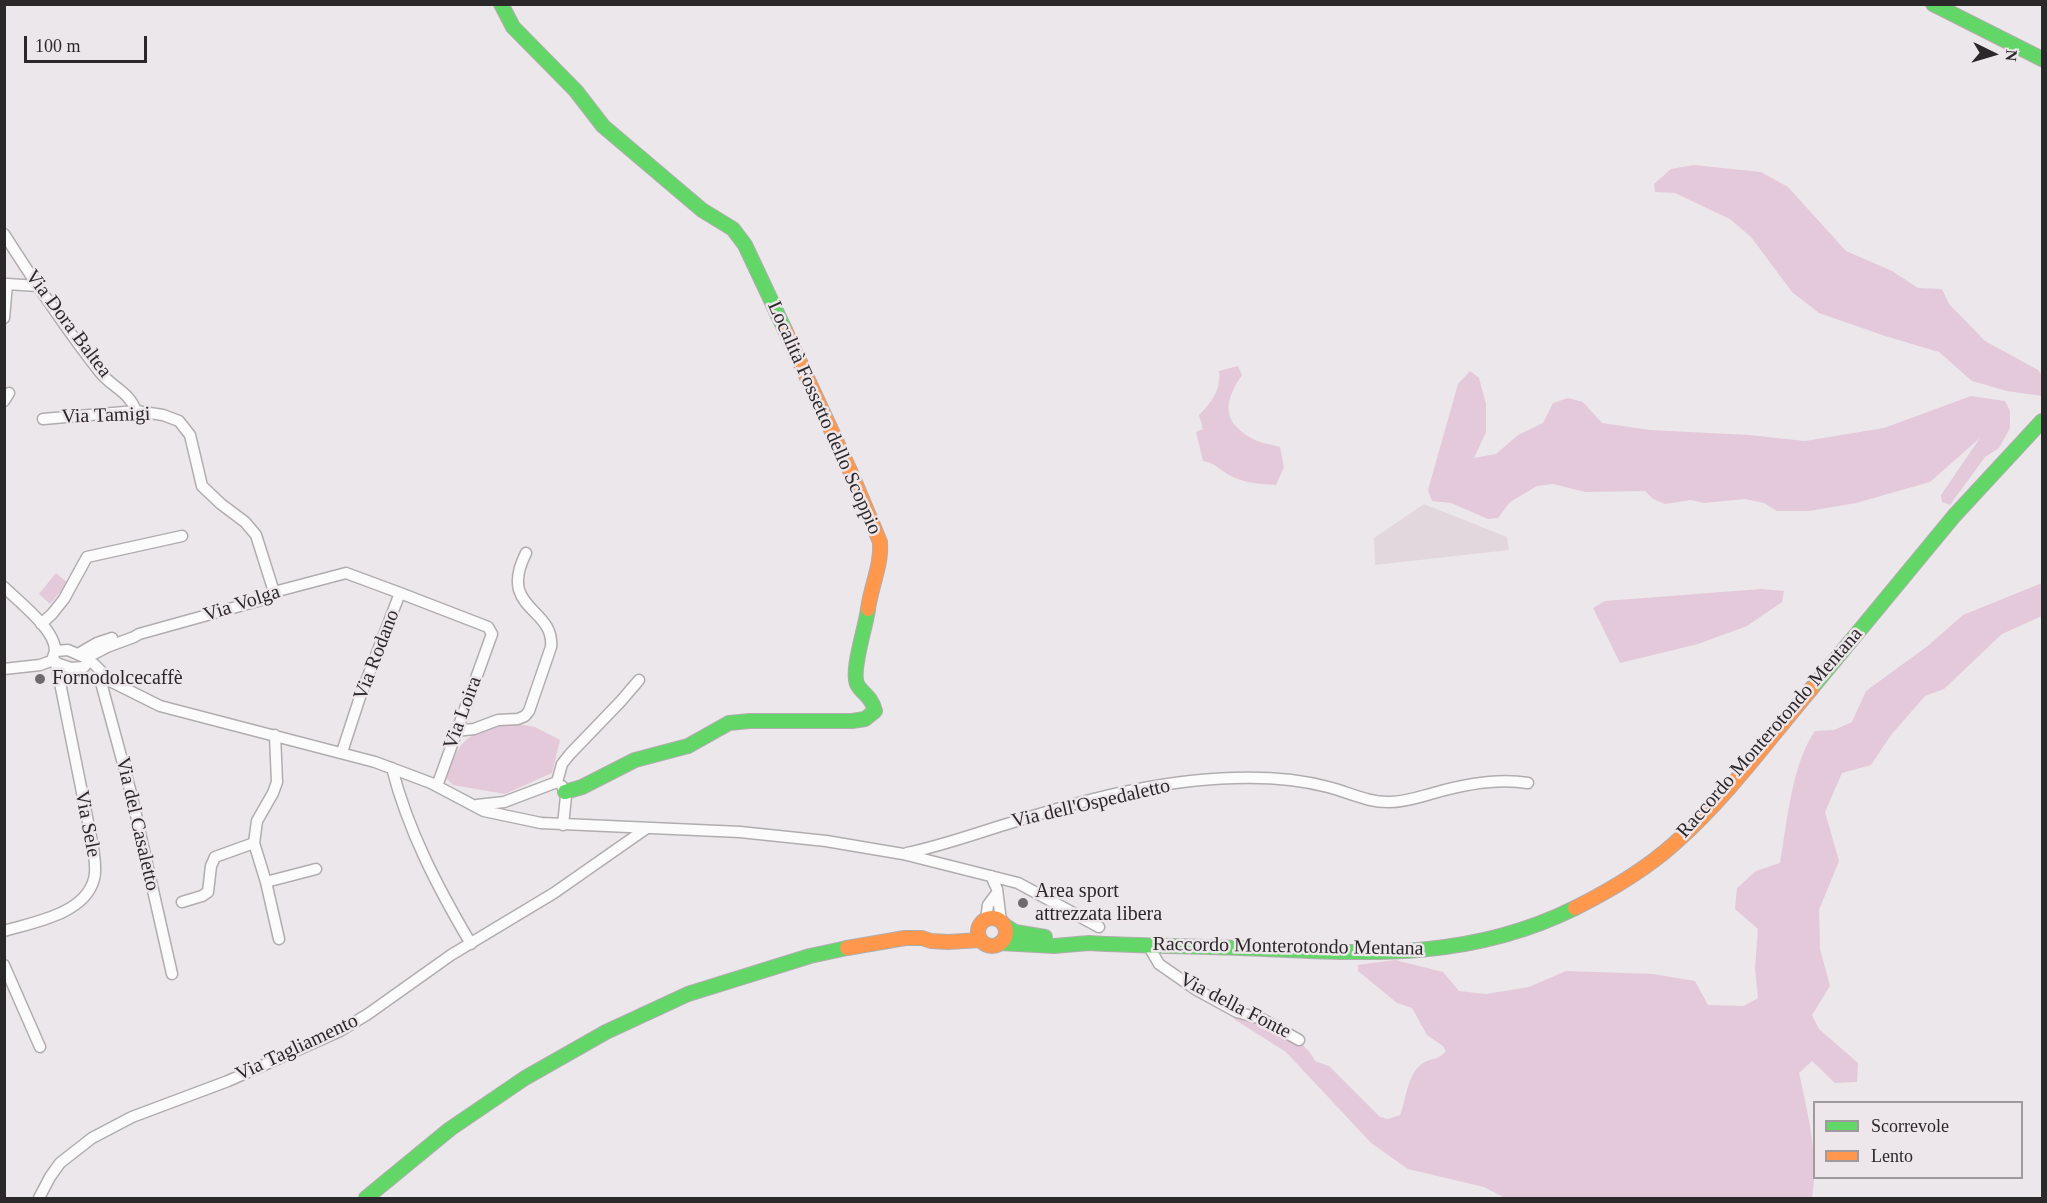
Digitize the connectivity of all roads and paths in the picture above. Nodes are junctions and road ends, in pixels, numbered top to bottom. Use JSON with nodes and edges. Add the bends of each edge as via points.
{"nodes":[{"id":1,"x":501,"y":4,"type":"edge"},
{"id":2,"x":1933,"y":4,"type":"edge"},
{"id":3,"x":2043,"y":59,"type":"edge"},
{"id":4,"x":4,"y":234,"type":"edge"},
{"id":5,"x":38,"y":286,"type":"junction"},
{"id":6,"x":5,"y":317,"type":"edge"},
{"id":7,"x":136,"y":411,"type":"junction"},
{"id":8,"x":44,"y":419,"type":"dead end"},
{"id":9,"x":2043,"y":421,"type":"edge"},
{"id":10,"x":182,"y":536,"type":"dead end"},
{"id":11,"x":525,"y":553,"type":"dead end"},
{"id":12,"x":4,"y":587,"type":"edge"},
{"id":13,"x":274,"y":592,"type":"junction"},
{"id":14,"x":400,"y":593,"type":"junction"},
{"id":15,"x":40,"y":624,"type":"junction"},
{"id":16,"x":139,"y":634,"type":"junction"},
{"id":17,"x":490,"y":641,"type":"joint"},
{"id":18,"x":107,"y":646,"type":"junction"},
{"id":19,"x":55,"y":658,"type":"junction"},
{"id":20,"x":83,"y":660,"type":"junction"},
{"id":21,"x":4,"y":669,"type":"edge"},
{"id":22,"x":102,"y":676,"type":"junction"},
{"id":23,"x":639,"y":680,"type":"dead end"},
{"id":24,"x":456,"y":731,"type":"junction"},
{"id":25,"x":275,"y":735,"type":"junction"},
{"id":26,"x":342,"y":752,"type":"junction"},
{"id":27,"x":392,"y":768,"type":"junction"},
{"id":28,"x":1528,"y":783,"type":"dead end"},
{"id":29,"x":437,"y":786,"type":"junction"},
{"id":30,"x":561,"y":787,"type":"junction"},
{"id":31,"x":474,"y":806,"type":"junction"},
{"id":32,"x":563,"y":825,"type":"junction"},
{"id":33,"x":647,"y":828,"type":"junction"},
{"id":34,"x":254,"y":843,"type":"junction"},
{"id":35,"x":903,"y":854,"type":"junction"},
{"id":36,"x":316,"y":869,"type":"dead end"},
{"id":37,"x":991,"y":876,"type":"junction"},
{"id":38,"x":266,"y":882,"type":"junction"},
{"id":39,"x":997,"y":893,"type":"junction"},
{"id":40,"x":182,"y":902,"type":"dead end"},
{"id":41,"x":983,"y":921,"type":"junction"},
{"id":42,"x":1002,"y":923,"type":"junction"},
{"id":43,"x":1099,"y":927,"type":"dead end"},
{"id":44,"x":4,"y":931,"type":"edge"},
{"id":45,"x":922,"y":938,"type":"junction"},
{"id":46,"x":279,"y":939,"type":"dead end"},
{"id":47,"x":980,"y":940,"type":"junction"},
{"id":48,"x":1000,"y":943,"type":"junction"},
{"id":49,"x":1089,"y":943,"type":"junction"},
{"id":50,"x":471,"y":944,"type":"junction"},
{"id":51,"x":1148,"y":945,"type":"junction"},
{"id":52,"x":4,"y":965,"type":"edge"},
{"id":53,"x":172,"y":974,"type":"dead end"},
{"id":54,"x":1299,"y":1040,"type":"dead end"},
{"id":55,"x":40,"y":1047,"type":"dead end"},
{"id":56,"x":39,"y":1198,"type":"edge"},
{"id":57,"x":366,"y":1198,"type":"edge"}],
"edges":[{"from":1,"to":30,"type":"main road","name":"Località Fossetto dello Scoppio","via":[[513,27],[603,126],[741,239],[881,545],[866,630],[855,665],[858,687],[874,703],[871,717],[843,722],[729,723],[688,746],[635,760],[582,787]]},
{"from":2,"to":3,"type":"main road"},
{"from":4,"to":5,"type":"street","name":"Via Dora Baltea"},
{"from":5,"to":6,"type":"street","via":[[7,284]]},
{"from":5,"to":7,"type":"street","name":"Via Dora Baltea","via":[[99,372],[127,394]]},
{"from":7,"to":8,"type":"street","name":"Via Tamigi"},
{"from":7,"to":13,"type":"street","name":"Via Tamigi","via":[[168,416],[185,427],[202,486],[254,532]]},
{"from":9,"to":51,"type":"main road","name":"Raccordo Monterotondo Mentana","via":[[1963,506],[1703,815],[1669,848],[1613,888],[1562,913],[1494,938],[1436,950],[1332,952]]},
{"from":10,"to":15,"type":"street","via":[[87,557],[64,599]]},
{"from":11,"to":24,"type":"street","via":[[517,586],[528,607],[552,634],[529,711],[518,719]]},
{"from":12,"to":15,"type":"street","name":"Via Sele"},
{"from":13,"to":14,"type":"street","name":"Via Volga","via":[[346,573]]},
{"from":13,"to":16,"type":"street","name":"Via Volga","via":[[265,599]]},
{"from":14,"to":17,"type":"street","name":"Via Rodano","via":[[488,627]]},
{"from":14,"to":26,"type":"street","name":"Via Rodano"},
{"from":15,"to":19,"type":"street","name":"Via Sele","via":[[53,639]]},
{"from":16,"to":18,"type":"street","name":"Via Volga"},
{"from":16,"to":20,"type":"street","via":[[121,635],[97,644]]},
{"from":17,"to":24,"type":"street","name":"Via Loira"},
{"from":18,"to":20,"type":"street","name":"Via Volga"},
{"from":18,"to":22,"type":"street","name":"Via del Casaletto","via":[[98,662]]},
{"from":19,"to":20,"type":"street"},
{"from":19,"to":20,"type":"street","via":[[68,650]]},
{"from":19,"to":21,"type":"street","via":[[40,665]]},
{"from":19,"to":44,"type":"street","name":"Via Sele","via":[[93,847],[94,877],[86,894],[73,906]]},
{"from":20,"to":22,"type":"street","via":[[94,664]]},
{"from":22,"to":25,"type":"street","via":[[169,709]]},
{"from":22,"to":53,"type":"street","name":"Via del Casaletto"},
{"from":23,"to":30,"type":"street","via":[[562,764]]},
{"from":24,"to":29,"type":"street","name":"Via Loira"},
{"from":25,"to":26,"type":"street"},
{"from":25,"to":34,"type":"street","via":[[277,782],[258,818]]},
{"from":26,"to":27,"type":"street"},
{"from":27,"to":29,"type":"street"},
{"from":27,"to":50,"type":"street","via":[[412,831]]},
{"from":28,"to":35,"type":"street","name":"Via dell'Ospedaletto","via":[[1490,782],[1386,802],[1297,780],[1210,779],[1145,788],[1071,805]]},
{"from":29,"to":31,"type":"street"},
{"from":30,"to":31,"type":"street"},
{"from":30,"to":32,"type":"street"},
{"from":31,"to":32,"type":"street","via":[[524,820]]},
{"from":32,"to":33,"type":"street"},
{"from":33,"to":35,"type":"street","via":[[740,832]]},
{"from":33,"to":50,"type":"street","name":"Via Tagliamento","via":[[554,893]]},
{"from":34,"to":38,"type":"street"},
{"from":34,"to":40,"type":"street","via":[[215,857],[208,892]]},
{"from":35,"to":37,"type":"street"},
{"from":36,"to":38,"type":"street"},
{"from":37,"to":39,"type":"street"},
{"from":37,"to":43,"type":"street","via":[[1028,888]]},
{"from":38,"to":46,"type":"street"},
{"from":39,"to":41,"type":"street"},
{"from":39,"to":42,"type":"street"},
{"from":41,"to":42,"type":"main road","via":[[993,918]]},
{"from":41,"to":45,"type":"main road","via":[[964,932]]},
{"from":41,"to":47,"type":"main road","via":[[978,931]]},
{"from":42,"to":48,"type":"main road","via":[[1006,933]]},
{"from":42,"to":49,"type":"main road","via":[[1016,933]]},
{"from":45,"to":47,"type":"main road","via":[[948,942]]},
{"from":45,"to":57,"type":"main road","via":[[872,942],[810,956],[688,994],[606,1032],[525,1078],[450,1129]]},
{"from":47,"to":48,"type":"main road","via":[[987,945]]},
{"from":48,"to":49,"type":"main road","name":"Raccordo Monterotondo Mentana"},
{"from":49,"to":51,"type":"main road","name":"Raccordo Monterotondo Mentana"},
{"from":50,"to":56,"type":"street","name":"Via Tagliamento","via":[[334,1033],[92,1137],[60,1163]]},
{"from":51,"to":54,"type":"street","name":"Via della Fonte","via":[[1159,964],[1195,989]]},
{"from":52,"to":55,"type":"street"}]}
